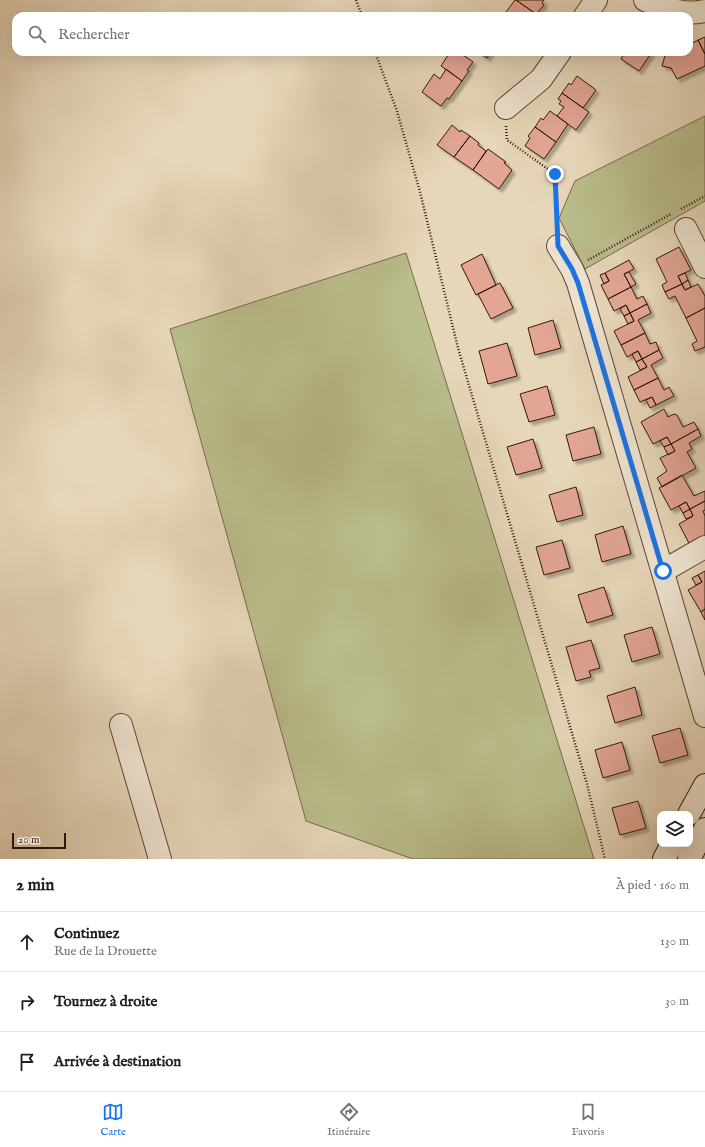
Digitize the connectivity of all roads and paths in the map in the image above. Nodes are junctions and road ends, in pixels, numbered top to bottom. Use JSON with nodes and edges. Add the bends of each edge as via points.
{"nodes":[{"id":1,"x":356,"y":0,"type":"edge"},
{"id":2,"x":596,"y":0,"type":"edge"},
{"id":3,"x":645,"y":0,"type":"edge"},
{"id":4,"x":705,"y":11,"type":"edge"},
{"id":5,"x":360,"y":12,"type":"edge"},
{"id":6,"x":588,"y":12,"type":"edge"},
{"id":7,"x":683,"y":12,"type":"edge"},
{"id":8,"x":693,"y":13,"type":"edge"},
{"id":9,"x":376,"y":56,"type":"edge"},
{"id":10,"x":557,"y":56,"type":"edge"},
{"id":11,"x":506,"y":108,"type":"joint"},
{"id":12,"x":705,"y":196,"type":"edge"},
{"id":13,"x":686,"y":229,"type":"dead end"},
{"id":14,"x":558,"y":246,"type":"joint"},
{"id":15,"x":705,"y":267,"type":"edge"},
{"id":16,"x":572,"y":269,"type":"junction"},
{"id":17,"x":705,"y":547,"type":"edge"},
{"id":18,"x":663,"y":571,"type":"junction"},
{"id":19,"x":705,"y":716,"type":"edge"},
{"id":20,"x":121,"y":725,"type":"dead end"},
{"id":21,"x":705,"y":785,"type":"edge"},
{"id":22,"x":691,"y":811,"type":"edge"},
{"id":23,"x":705,"y":829,"type":"edge"},
{"id":24,"x":670,"y":847,"type":"edge"},
{"id":25,"x":160,"y":859,"type":"edge"},
{"id":26,"x":605,"y":859,"type":"edge"},
{"id":27,"x":664,"y":859,"type":"edge"},
{"id":28,"x":689,"y":859,"type":"edge"}],
"edges":[{"from":1,"to":5,"type":"path"},
{"from":2,"to":6,"type":"street"},
{"from":3,"to":7,"type":"street","via":[[672,11]]},
{"from":4,"to":8,"type":"street"},
{"from":9,"to":26,"type":"path","via":[[397,111],[412,163],[458,348],[587,784]]},
{"from":10,"to":11,"type":"street","via":[[541,79]]},
{"from":11,"to":14,"type":"path","via":[[507,140],[555,174]]},
{"from":12,"to":16,"type":"path"},
{"from":13,"to":15,"type":"street"},
{"from":14,"to":16,"type":"street"},
{"from":16,"to":18,"type":"street"},
{"from":17,"to":18,"type":"street"},
{"from":18,"to":19,"type":"street"},
{"from":20,"to":25,"type":"street"},
{"from":21,"to":22,"type":"street"},
{"from":23,"to":28,"type":"street"},
{"from":24,"to":27,"type":"street"}]}
